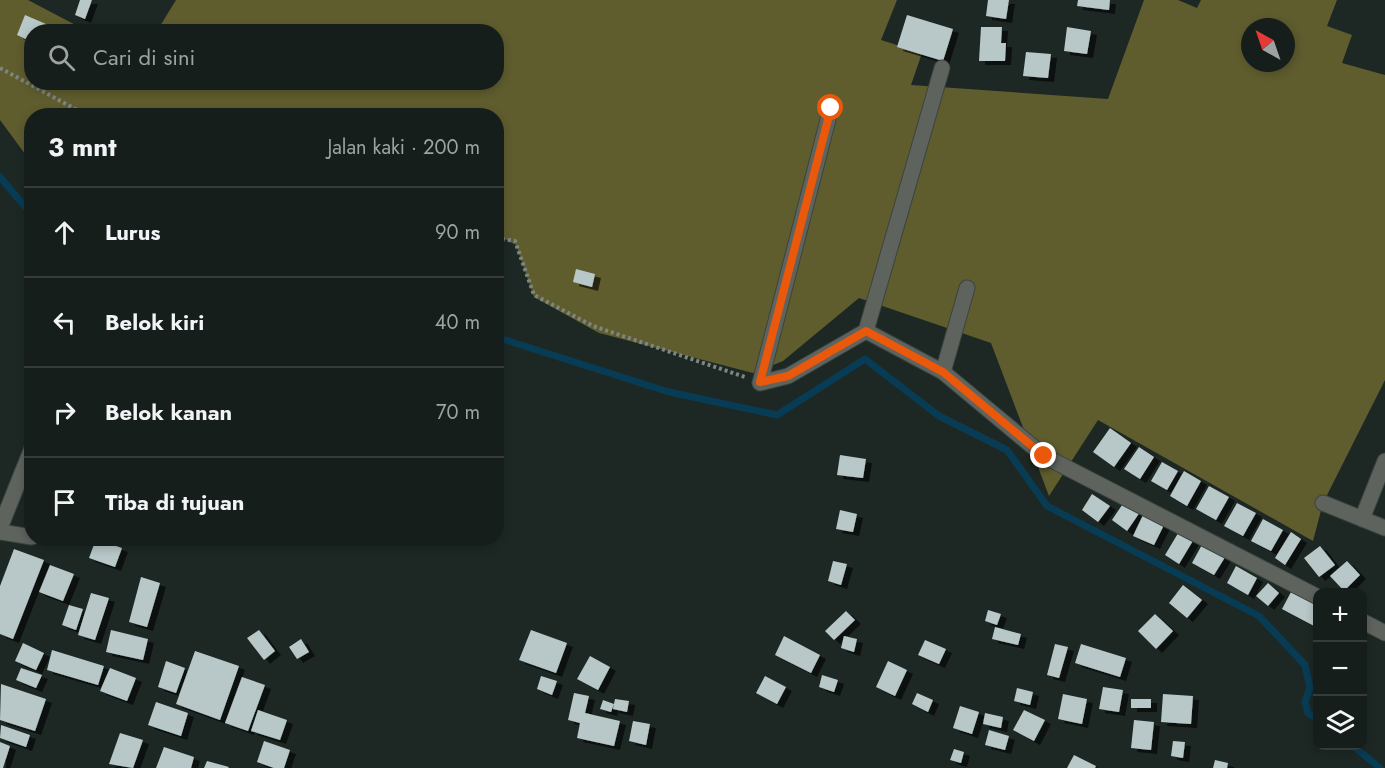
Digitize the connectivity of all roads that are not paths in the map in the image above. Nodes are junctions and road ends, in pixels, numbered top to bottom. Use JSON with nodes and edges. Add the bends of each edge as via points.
{"nodes":[{"id":1,"x":942,"y":68,"type":"dead end"},
{"id":2,"x":831,"y":108,"type":"dead end"},
{"id":3,"x":967,"y":288,"type":"dead end"},
{"id":4,"x":866,"y":331,"type":"junction"},
{"id":5,"x":943,"y":372,"type":"junction"},
{"id":6,"x":1385,"y":461,"type":"edge"},
{"id":7,"x":24,"y":468,"type":"edge"},
{"id":8,"x":1323,"y":503,"type":"dead end"},
{"id":9,"x":1362,"y":519,"type":"junction"},
{"id":10,"x":1385,"y":528,"type":"edge"},
{"id":11,"x":0,"y":530,"type":"edge"},
{"id":12,"x":24,"y":535,"type":"edge"},
{"id":13,"x":1313,"y":595,"type":"edge"},
{"id":14,"x":1367,"y":624,"type":"edge"},
{"id":15,"x":1385,"y":633,"type":"edge"}],
"edges":[{"from":1,"to":4,"type":"street"},
{"from":2,"to":4,"type":"street","via":[[760,382],[788,376]]},
{"from":3,"to":5,"type":"street"},
{"from":4,"to":5,"type":"street"},
{"from":5,"to":13,"type":"street","via":[[1044,456]]},
{"from":6,"to":9,"type":"street"},
{"from":7,"to":11,"type":"street"},
{"from":8,"to":9,"type":"street"},
{"from":9,"to":10,"type":"street"},
{"from":11,"to":12,"type":"street"},
{"from":14,"to":15,"type":"street"}]}
